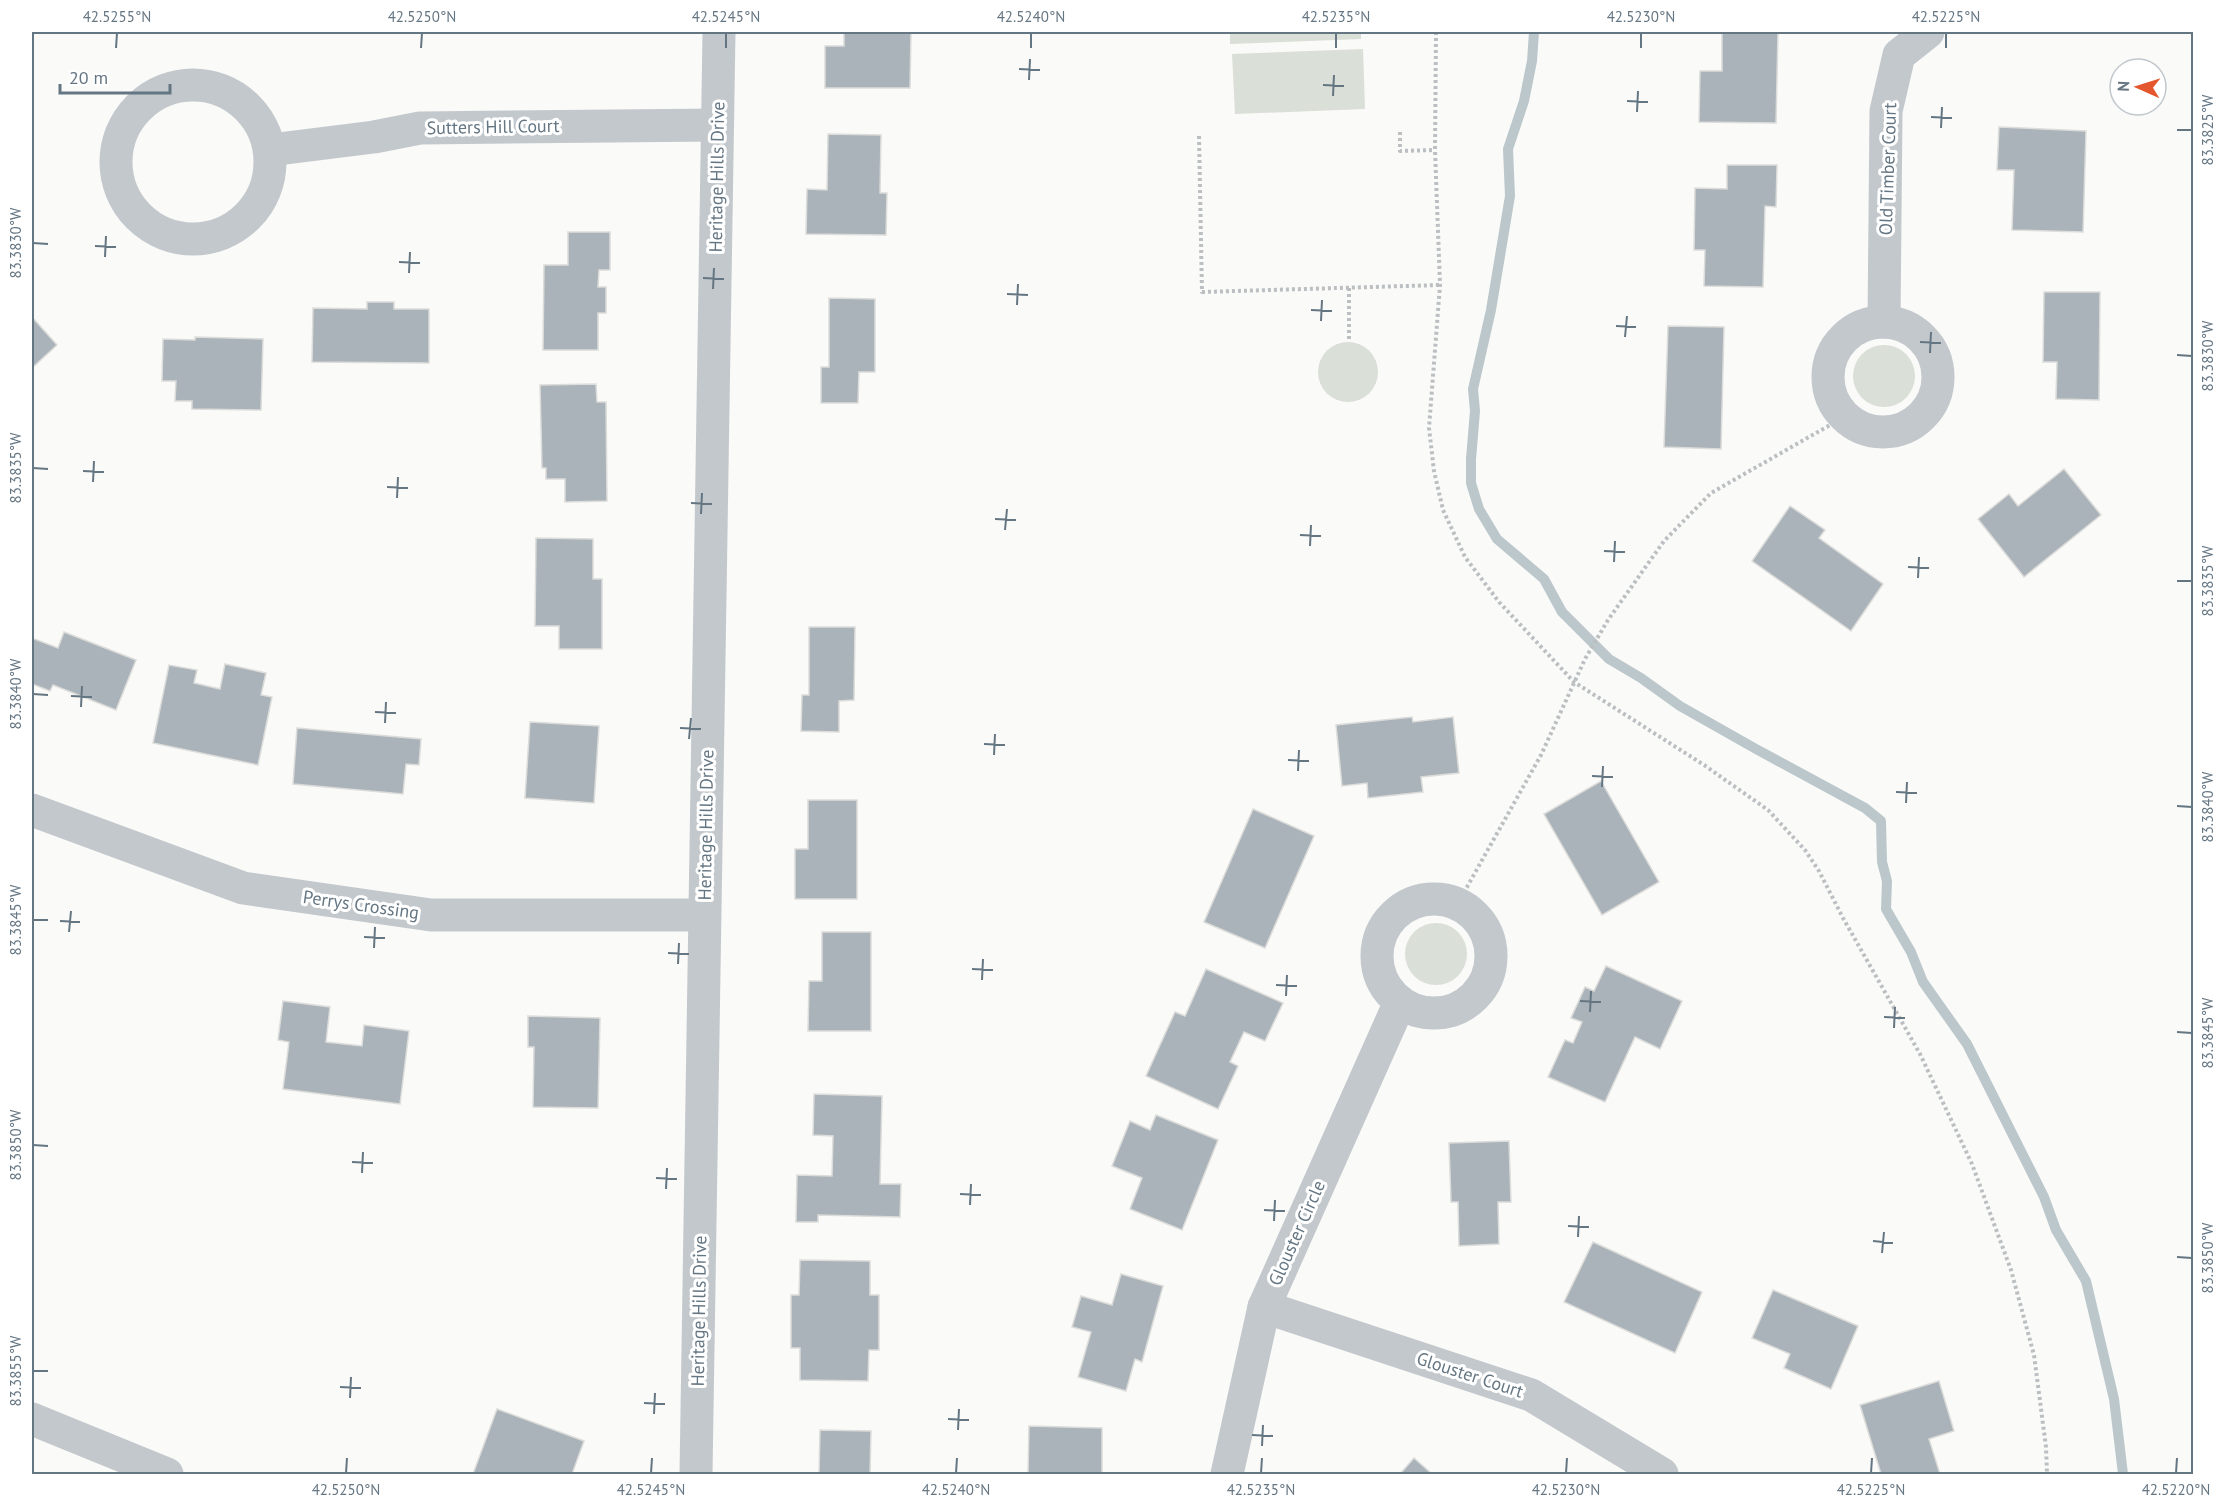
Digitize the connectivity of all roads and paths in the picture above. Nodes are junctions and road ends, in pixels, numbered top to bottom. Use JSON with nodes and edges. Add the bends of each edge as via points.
{"nodes":[{"id":1,"x":719,"y":32,"type":"edge"},
{"id":2,"x":1436,"y":32,"type":"edge"},
{"id":3,"x":1928,"y":32,"type":"edge"},
{"id":4,"x":717,"y":125,"type":"junction"},
{"id":5,"x":1400,"y":132,"type":"dead end"},
{"id":6,"x":1199,"y":136,"type":"dead end"},
{"id":7,"x":270,"y":150,"type":"junction"},
{"id":8,"x":1435,"y":150,"type":"junction"},
{"id":9,"x":1440,"y":285,"type":"junction"},
{"id":10,"x":1349,"y":288,"type":"junction"},
{"id":11,"x":1884,"y":322,"type":"junction"},
{"id":12,"x":1349,"y":342,"type":"dead end"},
{"id":13,"x":1845,"y":417,"type":"junction"},
{"id":14,"x":1574,"y":682,"type":"junction"},
{"id":15,"x":32,"y":810,"type":"edge"},
{"id":16,"x":1455,"y":902,"type":"junction"},
{"id":17,"x":704,"y":915,"type":"junction"},
{"id":18,"x":1400,"y":1002,"type":"junction"},
{"id":19,"x":1264,"y":1307,"type":"junction"},
{"id":20,"x":32,"y":1419,"type":"edge"},
{"id":21,"x":167,"y":1474,"type":"edge"},
{"id":22,"x":696,"y":1474,"type":"edge"},
{"id":23,"x":1227,"y":1474,"type":"edge"},
{"id":24,"x":1662,"y":1474,"type":"edge"},
{"id":25,"x":2047,"y":1474,"type":"edge"}],
"edges":[{"from":1,"to":4,"type":"street","name":"Heritage Hills Drive"},
{"from":2,"to":8,"type":"path"},
{"from":3,"to":11,"type":"street","name":"Old Timber Court","via":[[1899,56],[1886,111]]},
{"from":4,"to":7,"type":"street","name":"Sutters Hill Court","via":[[420,128]]},
{"from":4,"to":17,"type":"street","name":"Heritage Hills Drive"},
{"from":5,"to":8,"type":"path","via":[[1400,151]]},
{"from":6,"to":10,"type":"path","via":[[1202,292]]},
{"from":7,"to":7,"type":"street","via":[[260,121],[239,99],[212,86],[182,84],[154,95],[130,115],[118,143],[117,173],[127,202],[147,224],[175,238],[205,239],[234,228],[256,208],[269,180]]},
{"from":8,"to":9,"type":"path"},
{"from":9,"to":10,"type":"path"},
{"from":9,"to":14,"type":"path","via":[[1429,428],[1443,510],[1465,557],[1499,602]]},
{"from":10,"to":12,"type":"path"},
{"from":11,"to":13,"type":"street","via":[[1862,326],[1846,335],[1835,349],[1828,367],[1828,385],[1834,403]]},
{"from":11,"to":13,"type":"street","via":[[1898,323],[1927,344],[1938,379],[1934,397],[1911,424],[1894,431],[1859,427]]},
{"from":13,"to":14,"type":"path","via":[[1711,493],[1664,541],[1608,620]]},
{"from":14,"to":16,"type":"path","via":[[1541,755]]},
{"from":14,"to":25,"type":"path","via":[[1768,810],[1819,871],[1920,1054],[1972,1164],[2011,1270],[2034,1355]]},
{"from":15,"to":17,"type":"street","name":"Perrys Crossing","via":[[243,888],[431,915]]},
{"from":16,"to":18,"type":"street","via":[[1420,901],[1389,920],[1377,956],[1380,975],[1389,993]]},
{"from":16,"to":18,"type":"street","via":[[1472,912],[1484,926],[1491,943],[1488,979],[1477,996],[1462,1008],[1442,1014],[1423,1013]]},
{"from":17,"to":22,"type":"street","name":"Heritage Hills Drive"},
{"from":18,"to":19,"type":"street","name":"Glouster Circle"},
{"from":19,"to":23,"type":"street","name":"Glouster Circle"},
{"from":19,"to":24,"type":"street","name":"Glouster Court","via":[[1531,1395]]},
{"from":20,"to":21,"type":"street"}]}
